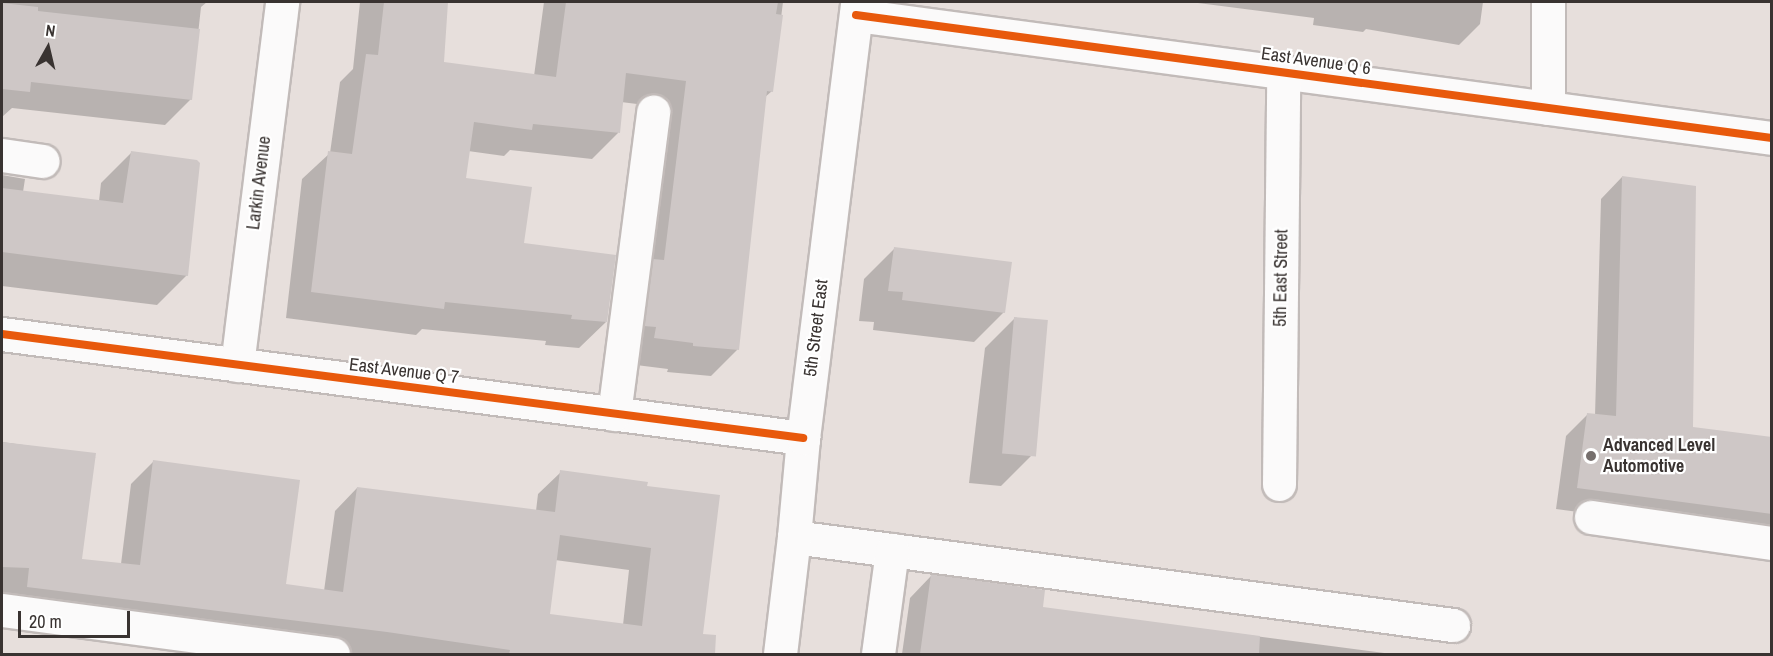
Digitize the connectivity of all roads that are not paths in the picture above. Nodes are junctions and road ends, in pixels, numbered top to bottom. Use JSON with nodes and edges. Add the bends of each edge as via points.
{"nodes":[{"id":1,"x":282,"y":2,"type":"edge"},
{"id":2,"x":1548,"y":2,"type":"edge"},
{"id":3,"x":857,"y":8,"type":"edge"},
{"id":4,"x":1283,"y":72,"type":"junction"},
{"id":5,"x":1548,"y":108,"type":"junction"},
{"id":6,"x":653,"y":112,"type":"dead end"},
{"id":7,"x":1772,"y":138,"type":"edge"},
{"id":8,"x":2,"y":155,"type":"edge"},
{"id":9,"x":43,"y":161,"type":"dead end"},
{"id":10,"x":2,"y":334,"type":"edge"},
{"id":11,"x":237,"y":364,"type":"junction"},
{"id":12,"x":614,"y":414,"type":"junction"},
{"id":13,"x":802,"y":438,"type":"junction"},
{"id":14,"x":1279,"y":484,"type":"dead end"},
{"id":15,"x":1591,"y":517,"type":"dead end"},
{"id":16,"x":794,"y":537,"type":"junction"},
{"id":17,"x":1772,"y":543,"type":"edge"},
{"id":18,"x":892,"y":550,"type":"junction"},
{"id":19,"x":2,"y":610,"type":"edge"},
{"id":20,"x":1453,"y":625,"type":"dead end"},
{"id":21,"x":333,"y":654,"type":"edge"},
{"id":22,"x":780,"y":654,"type":"edge"},
{"id":23,"x":878,"y":654,"type":"edge"}],
"edges":[{"from":1,"to":11,"type":"street","name":"Larkin Avenue"},
{"from":2,"to":5,"type":"street"},
{"from":3,"to":4,"type":"street","name":"East Avenue Q 6"},
{"from":3,"to":13,"type":"street","name":"5th Street East"},
{"from":4,"to":5,"type":"street","name":"East Avenue Q 6"},
{"from":4,"to":14,"type":"street","name":"5th East Street"},
{"from":5,"to":7,"type":"street","name":"East Avenue Q 6"},
{"from":6,"to":12,"type":"street"},
{"from":8,"to":9,"type":"street"},
{"from":10,"to":11,"type":"street","name":"East Avenue Q 7"},
{"from":11,"to":12,"type":"street","name":"East Avenue Q 7"},
{"from":12,"to":13,"type":"street","name":"East Avenue Q 7"},
{"from":13,"to":16,"type":"street","name":"5th Street East"},
{"from":15,"to":17,"type":"street"},
{"from":16,"to":18,"type":"street"},
{"from":16,"to":22,"type":"street","name":"5th Street East"},
{"from":18,"to":20,"type":"street"},
{"from":18,"to":23,"type":"street"},
{"from":19,"to":21,"type":"street"}]}
